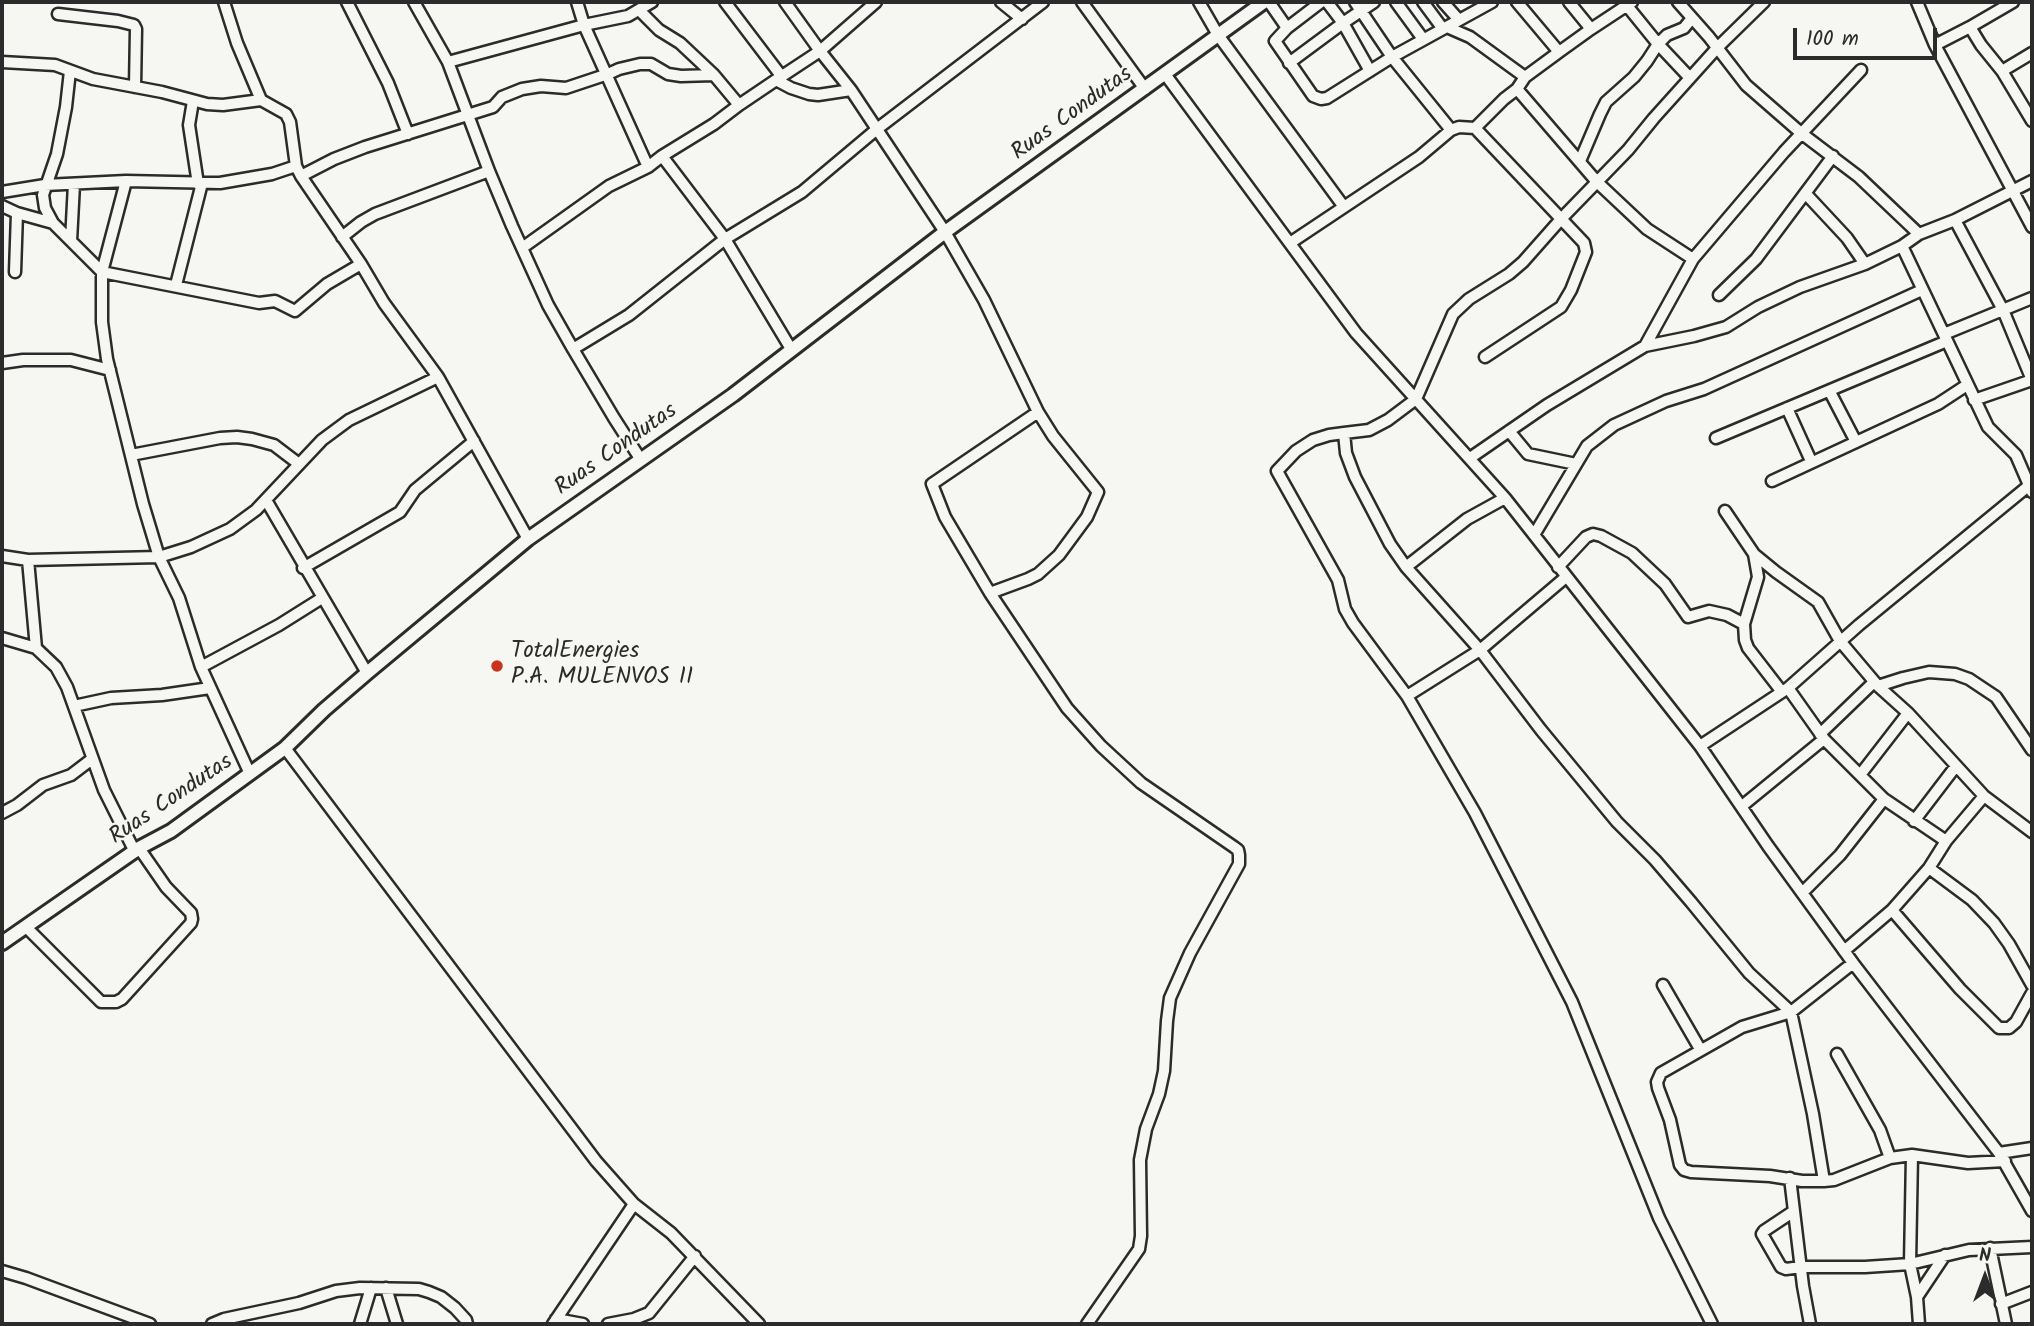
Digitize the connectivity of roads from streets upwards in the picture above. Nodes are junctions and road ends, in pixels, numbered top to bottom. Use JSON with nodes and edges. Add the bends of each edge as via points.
{"nodes":[{"id":1,"x":224,"y":2,"type":"edge"},
{"id":2,"x":348,"y":2,"type":"edge"},
{"id":3,"x":414,"y":2,"type":"edge"},
{"id":4,"x":577,"y":2,"type":"edge"},
{"id":5,"x":652,"y":2,"type":"edge"},
{"id":6,"x":725,"y":2,"type":"edge"},
{"id":7,"x":785,"y":2,"type":"edge"},
{"id":8,"x":876,"y":2,"type":"edge"},
{"id":9,"x":1001,"y":2,"type":"edge"},
{"id":10,"x":1043,"y":2,"type":"edge"},
{"id":11,"x":1082,"y":2,"type":"edge"},
{"id":12,"x":1199,"y":2,"type":"edge"},
{"id":13,"x":1267,"y":2,"type":"edge"},
{"id":14,"x":1321,"y":2,"type":"edge"},
{"id":15,"x":1328,"y":2,"type":"edge"},
{"id":16,"x":1374,"y":2,"type":"edge"},
{"id":17,"x":1396,"y":2,"type":"edge"},
{"id":18,"x":1423,"y":2,"type":"edge"},
{"id":19,"x":1443,"y":2,"type":"edge"},
{"id":20,"x":1492,"y":2,"type":"edge"},
{"id":21,"x":1517,"y":2,"type":"edge"},
{"id":22,"x":1569,"y":2,"type":"edge"},
{"id":23,"x":1678,"y":2,"type":"edge"},
{"id":24,"x":1764,"y":2,"type":"edge"},
{"id":25,"x":1917,"y":2,"type":"edge"},
{"id":26,"x":2013,"y":2,"type":"edge"},
{"id":27,"x":1627,"y":3,"type":"edge"},
{"id":28,"x":1358,"y":6,"type":"edge"},
{"id":29,"x":639,"y":10,"type":"junction"},
{"id":30,"x":58,"y":14,"type":"dead end"},
{"id":31,"x":1022,"y":19,"type":"junction"},
{"id":32,"x":1692,"y":19,"type":"junction"},
{"id":33,"x":1459,"y":20,"type":"junction"},
{"id":34,"x":1343,"y":23,"type":"junction"},
{"id":35,"x":584,"y":25,"type":"junction"},
{"id":36,"x":1969,"y":27,"type":"junction"},
{"id":37,"x":1287,"y":28,"type":"junction"},
{"id":38,"x":1445,"y":28,"type":"junction"},
{"id":39,"x":1591,"y":29,"type":"junction"},
{"id":40,"x":1218,"y":35,"type":"junction"},
{"id":41,"x":1423,"y":39,"type":"junction"},
{"id":42,"x":1658,"y":44,"type":"junction"},
{"id":43,"x":1935,"y":45,"type":"junction"},
{"id":44,"x":1717,"y":48,"type":"junction"},
{"id":45,"x":820,"y":51,"type":"junction"},
{"id":46,"x":1559,"y":52,"type":"junction"},
{"id":47,"x":2032,"y":53,"type":"edge"},
{"id":48,"x":1392,"y":57,"type":"junction"},
{"id":49,"x":2,"y":62,"type":"edge"},
{"id":50,"x":448,"y":62,"type":"junction"},
{"id":51,"x":1289,"y":63,"type":"junction"},
{"id":52,"x":1861,"y":70,"type":"dead end"},
{"id":53,"x":70,"y":71,"type":"junction"},
{"id":54,"x":1370,"y":71,"type":"junction"},
{"id":55,"x":2002,"y":71,"type":"junction"},
{"id":56,"x":608,"y":74,"type":"junction"},
{"id":57,"x":1165,"y":74,"type":"junction"},
{"id":58,"x":714,"y":75,"type":"junction"},
{"id":59,"x":1525,"y":77,"type":"junction"},
{"id":60,"x":1690,"y":78,"type":"junction"},
{"id":61,"x":779,"y":79,"type":"junction"},
{"id":62,"x":135,"y":87,"type":"junction"},
{"id":63,"x":1145,"y":89,"type":"junction"},
{"id":64,"x":1517,"y":89,"type":"junction"},
{"id":65,"x":851,"y":90,"type":"junction"},
{"id":66,"x":261,"y":100,"type":"junction"},
{"id":67,"x":193,"y":101,"type":"junction"},
{"id":68,"x":738,"y":105,"type":"junction"},
{"id":69,"x":468,"y":115,"type":"junction"},
{"id":70,"x":2032,"y":121,"type":"edge"},
{"id":71,"x":1475,"y":128,"type":"junction"},
{"id":72,"x":877,"y":129,"type":"junction"},
{"id":73,"x":1451,"y":130,"type":"junction"},
{"id":74,"x":1801,"y":133,"type":"junction"},
{"id":75,"x":408,"y":134,"type":"junction"},
{"id":76,"x":662,"y":156,"type":"junction"},
{"id":77,"x":1833,"y":156,"type":"junction"},
{"id":78,"x":1580,"y":161,"type":"junction"},
{"id":79,"x":648,"y":167,"type":"junction"},
{"id":80,"x":299,"y":171,"type":"junction"},
{"id":81,"x":489,"y":171,"type":"junction"},
{"id":82,"x":126,"y":181,"type":"junction"},
{"id":83,"x":2032,"y":181,"type":"edge"},
{"id":84,"x":1597,"y":182,"type":"junction"},
{"id":85,"x":200,"y":183,"type":"junction"},
{"id":86,"x":74,"y":184,"type":"junction"},
{"id":87,"x":51,"y":185,"type":"junction"},
{"id":88,"x":2012,"y":191,"type":"junction"},
{"id":89,"x":2,"y":192,"type":"edge"},
{"id":90,"x":1806,"y":194,"type":"junction"},
{"id":91,"x":2,"y":206,"type":"edge"},
{"id":92,"x":1344,"y":207,"type":"junction"},
{"id":93,"x":17,"y":213,"type":"junction"},
{"id":94,"x":1560,"y":219,"type":"junction"},
{"id":95,"x":1955,"y":220,"type":"junction"},
{"id":96,"x":53,"y":223,"type":"junction"},
{"id":97,"x":2032,"y":227,"type":"edge"},
{"id":98,"x":945,"y":232,"type":"junction"},
{"id":99,"x":1919,"y":234,"type":"junction"},
{"id":100,"x":342,"y":237,"type":"junction"},
{"id":101,"x":725,"y":239,"type":"junction"},
{"id":102,"x":71,"y":241,"type":"junction"},
{"id":103,"x":1290,"y":243,"type":"junction"},
{"id":104,"x":1902,"y":246,"type":"junction"},
{"id":105,"x":522,"y":248,"type":"junction"},
{"id":106,"x":1693,"y":260,"type":"junction"},
{"id":107,"x":361,"y":264,"type":"junction"},
{"id":108,"x":1865,"y":264,"type":"junction"},
{"id":109,"x":15,"y":272,"type":"dead end"},
{"id":110,"x":102,"y":272,"type":"junction"},
{"id":111,"x":176,"y":285,"type":"junction"},
{"id":112,"x":1922,"y":290,"type":"junction"},
{"id":113,"x":1719,"y":295,"type":"dead end"},
{"id":114,"x":2032,"y":298,"type":"edge"},
{"id":115,"x":2003,"y":310,"type":"junction"},
{"id":116,"x":1945,"y":337,"type":"junction"},
{"id":117,"x":1645,"y":346,"type":"junction"},
{"id":118,"x":573,"y":349,"type":"junction"},
{"id":119,"x":791,"y":349,"type":"junction"},
{"id":120,"x":1485,"y":357,"type":"dead end"},
{"id":121,"x":2,"y":363,"type":"edge"},
{"id":122,"x":110,"y":370,"type":"junction"},
{"id":123,"x":438,"y":377,"type":"junction"},
{"id":124,"x":2032,"y":380,"type":"edge"},
{"id":125,"x":1967,"y":385,"type":"junction"},
{"id":126,"x":1830,"y":392,"type":"junction"},
{"id":127,"x":1416,"y":399,"type":"junction"},
{"id":128,"x":1974,"y":400,"type":"junction"},
{"id":129,"x":1787,"y":408,"type":"junction"},
{"id":130,"x":1038,"y":412,"type":"junction"},
{"id":131,"x":1509,"y":431,"type":"junction"},
{"id":132,"x":1344,"y":433,"type":"junction"},
{"id":133,"x":1716,"y":438,"type":"dead end"},
{"id":134,"x":474,"y":441,"type":"junction"},
{"id":135,"x":1856,"y":442,"type":"junction"},
{"id":136,"x":131,"y":455,"type":"junction"},
{"id":137,"x":1470,"y":458,"type":"junction"},
{"id":138,"x":641,"y":460,"type":"junction"},
{"id":139,"x":1811,"y":461,"type":"junction"},
{"id":140,"x":299,"y":464,"type":"junction"},
{"id":141,"x":1576,"y":464,"type":"junction"},
{"id":142,"x":1772,"y":481,"type":"dead end"},
{"id":143,"x":2032,"y":487,"type":"edge"},
{"id":144,"x":1505,"y":498,"type":"junction"},
{"id":145,"x":266,"y":500,"type":"junction"},
{"id":146,"x":1725,"y":511,"type":"dead end"},
{"id":147,"x":1534,"y":535,"type":"junction"},
{"id":148,"x":528,"y":539,"type":"junction"},
{"id":149,"x":1754,"y":554,"type":"junction"},
{"id":150,"x":2,"y":556,"type":"edge"},
{"id":151,"x":159,"y":557,"type":"junction"},
{"id":152,"x":28,"y":560,"type":"junction"},
{"id":153,"x":1406,"y":566,"type":"junction"},
{"id":154,"x":1558,"y":567,"type":"junction"},
{"id":155,"x":303,"y":568,"type":"junction"},
{"id":156,"x":1566,"y":577,"type":"junction"},
{"id":157,"x":990,"y":593,"type":"junction"},
{"id":158,"x":322,"y":598,"type":"junction"},
{"id":159,"x":1744,"y":624,"type":"junction"},
{"id":160,"x":2,"y":638,"type":"edge"},
{"id":161,"x":1840,"y":641,"type":"junction"},
{"id":162,"x":36,"y":648,"type":"junction"},
{"id":163,"x":1480,"y":650,"type":"junction"},
{"id":164,"x":201,"y":667,"type":"junction"},
{"id":165,"x":367,"y":673,"type":"junction"},
{"id":166,"x":1876,"y":684,"type":"junction"},
{"id":167,"x":210,"y":688,"type":"junction"},
{"id":168,"x":1785,"y":690,"type":"junction"},
{"id":169,"x":1407,"y":696,"type":"junction"},
{"id":170,"x":74,"y":706,"type":"junction"},
{"id":171,"x":1908,"y":713,"type":"junction"},
{"id":172,"x":1822,"y":736,"type":"junction"},
{"id":173,"x":1700,"y":746,"type":"junction"},
{"id":174,"x":285,"y":748,"type":"junction"},
{"id":175,"x":2032,"y":750,"type":"edge"},
{"id":176,"x":92,"y":759,"type":"junction"},
{"id":177,"x":1956,"y":766,"type":"junction"},
{"id":178,"x":250,"y":774,"type":"junction"},
{"id":179,"x":1860,"y":775,"type":"junction"},
{"id":180,"x":1984,"y":796,"type":"junction"},
{"id":181,"x":1884,"y":799,"type":"junction"},
{"id":182,"x":1742,"y":806,"type":"junction"},
{"id":183,"x":2,"y":813,"type":"edge"},
{"id":184,"x":1914,"y":821,"type":"junction"},
{"id":185,"x":2032,"y":831,"type":"edge"},
{"id":186,"x":1946,"y":841,"type":"junction"},
{"id":187,"x":137,"y":850,"type":"junction"},
{"id":188,"x":1929,"y":868,"type":"junction"},
{"id":189,"x":1802,"y":893,"type":"junction"},
{"id":190,"x":1892,"y":910,"type":"junction"},
{"id":191,"x":26,"y":927,"type":"junction"},
{"id":192,"x":2,"y":943,"type":"edge"},
{"id":193,"x":1844,"y":951,"type":"junction"},
{"id":194,"x":1853,"y":963,"type":"junction"},
{"id":195,"x":1663,"y":985,"type":"dead end"},
{"id":196,"x":2032,"y":985,"type":"edge"},
{"id":197,"x":2032,"y":993,"type":"edge"},
{"id":198,"x":1791,"y":1012,"type":"junction"},
{"id":199,"x":1700,"y":1049,"type":"junction"},
{"id":200,"x":1837,"y":1054,"type":"dead end"},
{"id":201,"x":2032,"y":1149,"type":"edge"},
{"id":202,"x":1912,"y":1155,"type":"junction"},
{"id":203,"x":2002,"y":1157,"type":"junction"},
{"id":204,"x":1890,"y":1158,"type":"junction"},
{"id":205,"x":1790,"y":1178,"type":"junction"},
{"id":206,"x":1824,"y":1181,"type":"junction"},
{"id":207,"x":634,"y":1204,"type":"junction"},
{"id":208,"x":1794,"y":1211,"type":"junction"},
{"id":209,"x":2032,"y":1211,"type":"edge"},
{"id":210,"x":2032,"y":1247,"type":"edge"},
{"id":211,"x":1990,"y":1248,"type":"junction"},
{"id":212,"x":1945,"y":1255,"type":"junction"},
{"id":213,"x":695,"y":1256,"type":"junction"},
{"id":214,"x":1910,"y":1264,"type":"junction"},
{"id":215,"x":1801,"y":1267,"type":"junction"},
{"id":216,"x":2,"y":1271,"type":"edge"},
{"id":217,"x":371,"y":1288,"type":"junction"},
{"id":218,"x":386,"y":1288,"type":"junction"},
{"id":219,"x":2032,"y":1292,"type":"edge"},
{"id":220,"x":1917,"y":1297,"type":"junction"},
{"id":221,"x":2001,"y":1304,"type":"junction"},
{"id":222,"x":649,"y":1312,"type":"junction"},
{"id":223,"x":136,"y":1321,"type":"edge"},
{"id":224,"x":554,"y":1322,"type":"edge"},
{"id":225,"x":150,"y":1324,"type":"edge"},
{"id":226,"x":212,"y":1324,"type":"edge"},
{"id":227,"x":360,"y":1324,"type":"edge"},
{"id":228,"x":397,"y":1324,"type":"edge"},
{"id":229,"x":467,"y":1324,"type":"edge"},
{"id":230,"x":583,"y":1324,"type":"edge"},
{"id":231,"x":608,"y":1324,"type":"edge"},
{"id":232,"x":650,"y":1324,"type":"edge"},
{"id":233,"x":758,"y":1324,"type":"edge"},
{"id":234,"x":1087,"y":1324,"type":"edge"},
{"id":235,"x":1712,"y":1324,"type":"edge"},
{"id":236,"x":1810,"y":1324,"type":"edge"},
{"id":237,"x":1919,"y":1324,"type":"edge"},
{"id":238,"x":2006,"y":1324,"type":"edge"}],
"edges":[{"from":1,"to":66,"type":"street"},
{"from":2,"to":75,"type":"street"},
{"from":3,"to":50,"type":"street"},
{"from":4,"to":35,"type":"street"},
{"from":5,"to":29,"type":"street"},
{"from":6,"to":61,"type":"street"},
{"from":7,"to":45,"type":"street"},
{"from":8,"to":45,"type":"street"},
{"from":9,"to":31,"type":"street"},
{"from":10,"to":31,"type":"street"},
{"from":11,"to":63,"type":"street"},
{"from":12,"to":40,"type":"street"},
{"from":13,"to":37,"type":"street"},
{"from":13,"to":40,"type":"street","name":"Ruas Condutas"},
{"from":14,"to":37,"type":"street"},
{"from":15,"to":34,"type":"street"},
{"from":16,"to":28,"type":"street"},
{"from":17,"to":41,"type":"street"},
{"from":18,"to":38,"type":"street"},
{"from":19,"to":33,"type":"street"},
{"from":20,"to":33,"type":"street"},
{"from":21,"to":46,"type":"street"},
{"from":22,"to":39,"type":"street"},
{"from":23,"to":32,"type":"street"},
{"from":24,"to":44,"type":"street"},
{"from":25,"to":43,"type":"street"},
{"from":26,"to":36,"type":"street"},
{"from":27,"to":39,"type":"street"},
{"from":27,"to":42,"type":"street"},
{"from":28,"to":34,"type":"street"},
{"from":28,"to":48,"type":"street"},
{"from":29,"to":35,"type":"street","via":[[616,20]]},
{"from":29,"to":58,"type":"street"},
{"from":30,"to":62,"type":"street","via":[[135,25]]},
{"from":31,"to":72,"type":"street"},
{"from":32,"to":42,"type":"street"},
{"from":32,"to":44,"type":"street"},
{"from":33,"to":38,"type":"street"},
{"from":34,"to":51,"type":"street"},
{"from":34,"to":54,"type":"street"},
{"from":35,"to":50,"type":"street"},
{"from":35,"to":56,"type":"street"},
{"from":36,"to":43,"type":"street"},
{"from":36,"to":55,"type":"street"},
{"from":37,"to":51,"type":"street","via":[[1275,41]]},
{"from":38,"to":41,"type":"street"},
{"from":38,"to":59,"type":"street","via":[[1470,37]]},
{"from":39,"to":46,"type":"street"},
{"from":40,"to":57,"type":"street","name":"Ruas Condutas"},
{"from":40,"to":92,"type":"street"},
{"from":41,"to":48,"type":"street"},
{"from":42,"to":60,"type":"street"},
{"from":42,"to":78,"type":"street","via":[[1634,77],[1603,107]]},
{"from":43,"to":88,"type":"street"},
{"from":44,"to":60,"type":"street"},
{"from":44,"to":74,"type":"street","via":[[1746,85]]},
{"from":45,"to":61,"type":"street"},
{"from":45,"to":65,"type":"street"},
{"from":46,"to":59,"type":"street"},
{"from":47,"to":55,"type":"street"},
{"from":48,"to":54,"type":"street"},
{"from":48,"to":73,"type":"street"},
{"from":49,"to":53,"type":"street","via":[[40,63]]},
{"from":50,"to":69,"type":"street"},
{"from":51,"to":54,"type":"street","via":[[1313,96],[1321,99]]},
{"from":52,"to":74,"type":"street"},
{"from":53,"to":62,"type":"street"},
{"from":53,"to":87,"type":"street"},
{"from":55,"to":70,"type":"street"},
{"from":56,"to":58,"type":"street","via":[[646,64],[668,74]]},
{"from":56,"to":69,"type":"street","via":[[566,88],[522,89],[502,97],[493,107]]},
{"from":56,"to":79,"type":"street"},
{"from":57,"to":63,"type":"street","name":"Ruas Condutas"},
{"from":57,"to":103,"type":"street"},
{"from":58,"to":68,"type":"street"},
{"from":59,"to":64,"type":"street"},
{"from":60,"to":84,"type":"street"},
{"from":61,"to":65,"type":"street","via":[[791,89],[809,94]]},
{"from":61,"to":68,"type":"street"},
{"from":62,"to":67,"type":"street"},
{"from":63,"to":98,"type":"street","name":"Ruas Condutas"},
{"from":64,"to":71,"type":"street"},
{"from":64,"to":78,"type":"street"},
{"from":65,"to":72,"type":"street"},
{"from":66,"to":67,"type":"street","via":[[223,105]]},
{"from":66,"to":80,"type":"street","via":[[286,114]]},
{"from":67,"to":85,"type":"street","via":[[189,125]]},
{"from":68,"to":76,"type":"street"},
{"from":69,"to":75,"type":"street"},
{"from":69,"to":81,"type":"street"},
{"from":71,"to":73,"type":"street"},
{"from":71,"to":94,"type":"street"},
{"from":72,"to":98,"type":"street"},
{"from":72,"to":101,"type":"street","via":[[802,192]]},
{"from":73,"to":92,"type":"street"},
{"from":74,"to":77,"type":"street"},
{"from":74,"to":106,"type":"street"},
{"from":75,"to":80,"type":"street"},
{"from":76,"to":79,"type":"street"},
{"from":76,"to":101,"type":"street"},
{"from":77,"to":90,"type":"street"},
{"from":77,"to":99,"type":"street"},
{"from":78,"to":84,"type":"street"},
{"from":79,"to":105,"type":"street","via":[[608,186]]},
{"from":80,"to":85,"type":"street"},
{"from":80,"to":100,"type":"street"},
{"from":81,"to":100,"type":"street","via":[[375,214]]},
{"from":81,"to":105,"type":"street"},
{"from":82,"to":85,"type":"street"},
{"from":82,"to":86,"type":"street"},
{"from":82,"to":110,"type":"street"},
{"from":83,"to":88,"type":"street"},
{"from":84,"to":94,"type":"street"},
{"from":84,"to":106,"type":"street","via":[[1651,232]]},
{"from":85,"to":111,"type":"street"},
{"from":86,"to":87,"type":"street"},
{"from":86,"to":102,"type":"street"},
{"from":87,"to":89,"type":"street"},
{"from":87,"to":96,"type":"street","via":[[43,202]]},
{"from":88,"to":95,"type":"street"},
{"from":88,"to":97,"type":"street"},
{"from":90,"to":108,"type":"street"},
{"from":90,"to":113,"type":"street","via":[[1756,259]]},
{"from":91,"to":93,"type":"street"},
{"from":92,"to":103,"type":"street"},
{"from":93,"to":96,"type":"street"},
{"from":93,"to":109,"type":"street"},
{"from":94,"to":120,"type":"street","via":[[1584,243],[1586,252],[1566,300],[1554,313]]},
{"from":94,"to":127,"type":"street","via":[[1510,274],[1453,314]]},
{"from":95,"to":99,"type":"street"},
{"from":95,"to":115,"type":"street"},
{"from":96,"to":102,"type":"street"},
{"from":98,"to":119,"type":"street","name":"Ruas Condutas"},
{"from":98,"to":130,"type":"street"},
{"from":99,"to":104,"type":"street"},
{"from":100,"to":107,"type":"street"},
{"from":101,"to":118,"type":"street","via":[[629,315]]},
{"from":101,"to":119,"type":"street"},
{"from":102,"to":110,"type":"street"},
{"from":103,"to":127,"type":"street","via":[[1356,333]]},
{"from":104,"to":108,"type":"street"},
{"from":104,"to":112,"type":"street"},
{"from":105,"to":118,"type":"street"},
{"from":106,"to":117,"type":"street"},
{"from":107,"to":111,"type":"street","via":[[295,311],[275,300],[259,303]]},
{"from":107,"to":123,"type":"street"},
{"from":108,"to":117,"type":"street","via":[[1800,287],[1726,327]]},
{"from":110,"to":111,"type":"street"},
{"from":110,"to":122,"type":"street","via":[[102,322]]},
{"from":112,"to":116,"type":"street"},
{"from":112,"to":141,"type":"street","via":[[1614,425],[1587,446]]},
{"from":114,"to":115,"type":"street"},
{"from":115,"to":116,"type":"street"},
{"from":115,"to":124,"type":"street"},
{"from":116,"to":125,"type":"street"},
{"from":116,"to":126,"type":"street"},
{"from":117,"to":131,"type":"street"},
{"from":118,"to":138,"type":"street"},
{"from":119,"to":138,"type":"street","name":"Ruas Condutas"},
{"from":121,"to":122,"type":"street","via":[[71,360]]},
{"from":122,"to":136,"type":"street"},
{"from":123,"to":134,"type":"street"},
{"from":123,"to":140,"type":"street","via":[[349,420]]},
{"from":124,"to":128,"type":"street"},
{"from":125,"to":128,"type":"street"},
{"from":125,"to":135,"type":"street","via":[[1938,404]]},
{"from":126,"to":129,"type":"street"},
{"from":126,"to":135,"type":"street"},
{"from":127,"to":132,"type":"street","via":[[1369,430]]},
{"from":127,"to":137,"type":"street"},
{"from":128,"to":143,"type":"street","via":[[1988,427],[2016,455]]},
{"from":129,"to":133,"type":"street"},
{"from":129,"to":139,"type":"street"},
{"from":130,"to":157,"type":"street","via":[[932,484],[945,517]]},
{"from":130,"to":157,"type":"street","via":[[1098,492],[1087,517],[1059,555],[1038,574]]},
{"from":131,"to":137,"type":"street"},
{"from":131,"to":141,"type":"street","via":[[1528,454]]},
{"from":132,"to":153,"type":"street","via":[[1355,477]]},
{"from":132,"to":169,"type":"street","via":[[1303,445],[1277,471],[1338,580],[1353,623]]},
{"from":134,"to":148,"type":"street"},
{"from":134,"to":155,"type":"street","via":[[410,496],[400,512]]},
{"from":135,"to":139,"type":"street"},
{"from":136,"to":140,"type":"street","via":[[237,437],[274,445]]},
{"from":136,"to":151,"type":"street"},
{"from":137,"to":144,"type":"street"},
{"from":138,"to":148,"type":"street","name":"Ruas Condutas"},
{"from":139,"to":142,"type":"street"},
{"from":140,"to":145,"type":"street"},
{"from":141,"to":147,"type":"street"},
{"from":143,"to":161,"type":"street"},
{"from":144,"to":147,"type":"street"},
{"from":144,"to":153,"type":"street","via":[[1467,519]]},
{"from":145,"to":151,"type":"street","via":[[230,529]]},
{"from":145,"to":155,"type":"street"},
{"from":146,"to":149,"type":"street"},
{"from":147,"to":154,"type":"street"},
{"from":148,"to":165,"type":"street","name":"Ruas Condutas"},
{"from":149,"to":159,"type":"street","via":[[1758,577]]},
{"from":149,"to":161,"type":"street","via":[[1818,602]]},
{"from":150,"to":152,"type":"street"},
{"from":151,"to":152,"type":"street"},
{"from":151,"to":164,"type":"street"},
{"from":152,"to":162,"type":"street"},
{"from":153,"to":163,"type":"street"},
{"from":154,"to":156,"type":"street"},
{"from":154,"to":159,"type":"street","via":[[1586,537],[1601,536],[1632,553],[1665,584],[1688,617],[1709,611]]},
{"from":155,"to":158,"type":"street"},
{"from":156,"to":163,"type":"street"},
{"from":156,"to":173,"type":"street"},
{"from":157,"to":234,"type":"street","via":[[1067,708],[1101,746],[1141,783],[1234,846],[1239,855],[1170,998],[1164,1071],[1140,1160],[1139,1249]]},
{"from":158,"to":164,"type":"street"},
{"from":158,"to":165,"type":"street"},
{"from":159,"to":168,"type":"street","via":[[1748,648]]},
{"from":160,"to":162,"type":"street"},
{"from":161,"to":166,"type":"street"},
{"from":161,"to":168,"type":"street"},
{"from":162,"to":170,"type":"street","via":[[60,671]]},
{"from":163,"to":169,"type":"street"},
{"from":163,"to":198,"type":"street","via":[[1618,822],[1692,901],[1749,973]]},
{"from":164,"to":167,"type":"street"},
{"from":165,"to":174,"type":"street","name":"Ruas Condutas"},
{"from":166,"to":171,"type":"street"},
{"from":166,"to":172,"type":"street"},
{"from":166,"to":175,"type":"street","via":[[1929,672],[1969,678],[1996,697]]},
{"from":167,"to":170,"type":"street"},
{"from":167,"to":178,"type":"street"},
{"from":168,"to":172,"type":"street"},
{"from":168,"to":173,"type":"street"},
{"from":169,"to":235,"type":"street","via":[[1475,814],[1572,1003],[1659,1217]]},
{"from":170,"to":176,"type":"street"},
{"from":171,"to":177,"type":"street"},
{"from":171,"to":179,"type":"street"},
{"from":172,"to":179,"type":"street"},
{"from":172,"to":182,"type":"street"},
{"from":173,"to":182,"type":"street"},
{"from":174,"to":178,"type":"street","name":"Ruas Condutas"},
{"from":174,"to":207,"type":"street","via":[[596,1161]]},
{"from":176,"to":183,"type":"street"},
{"from":176,"to":187,"type":"street"},
{"from":177,"to":180,"type":"street"},
{"from":177,"to":184,"type":"street"},
{"from":178,"to":187,"type":"street","name":"Ruas Condutas"},
{"from":179,"to":181,"type":"street"},
{"from":180,"to":185,"type":"street"},
{"from":180,"to":186,"type":"street"},
{"from":181,"to":184,"type":"street"},
{"from":181,"to":189,"type":"street","via":[[1840,855]]},
{"from":182,"to":189,"type":"street"},
{"from":184,"to":186,"type":"street"},
{"from":186,"to":188,"type":"street"},
{"from":187,"to":191,"type":"street","name":"Ruas Condutas"},
{"from":187,"to":191,"type":"street","via":[[192,919],[122,999],[101,1002]]},
{"from":188,"to":190,"type":"street"},
{"from":188,"to":196,"type":"street","via":[[1994,923]]},
{"from":189,"to":193,"type":"street"},
{"from":190,"to":193,"type":"street"},
{"from":190,"to":197,"type":"street","via":[[1999,1028],[2016,1022]]},
{"from":191,"to":192,"type":"street","name":"Ruas Condutas"},
{"from":193,"to":194,"type":"street"},
{"from":194,"to":198,"type":"street"},
{"from":194,"to":203,"type":"street"},
{"from":195,"to":199,"type":"street"},
{"from":198,"to":199,"type":"street","via":[[1742,1027]]},
{"from":198,"to":206,"type":"street"},
{"from":199,"to":205,"type":"street","via":[[1661,1073],[1657,1082],[1680,1165],[1692,1172]]},
{"from":200,"to":204,"type":"street","via":[[1880,1130]]},
{"from":201,"to":203,"type":"street"},
{"from":202,"to":203,"type":"street","via":[[1968,1163]]},
{"from":202,"to":204,"type":"street"},
{"from":202,"to":214,"type":"street"},
{"from":203,"to":209,"type":"street"},
{"from":204,"to":206,"type":"street"},
{"from":205,"to":206,"type":"street"},
{"from":205,"to":208,"type":"street"},
{"from":207,"to":213,"type":"street"},
{"from":207,"to":224,"type":"street"},
{"from":208,"to":215,"type":"street"},
{"from":208,"to":215,"type":"street","via":[[1762,1234],[1781,1267]]},
{"from":210,"to":211,"type":"street"},
{"from":211,"to":212,"type":"street"},
{"from":211,"to":221,"type":"street"},
{"from":212,"to":214,"type":"street"},
{"from":212,"to":220,"type":"street"},
{"from":213,"to":222,"type":"street"},
{"from":213,"to":233,"type":"street"},
{"from":214,"to":215,"type":"street"},
{"from":214,"to":220,"type":"street"},
{"from":215,"to":236,"type":"street"},
{"from":216,"to":223,"type":"street"},
{"from":217,"to":218,"type":"street"},
{"from":217,"to":226,"type":"street","via":[[336,1291]]},
{"from":217,"to":227,"type":"street"},
{"from":218,"to":228,"type":"street"},
{"from":218,"to":229,"type":"street","via":[[419,1289],[441,1297]]},
{"from":219,"to":221,"type":"street"},
{"from":220,"to":237,"type":"street"},
{"from":221,"to":238,"type":"street"},
{"from":222,"to":231,"type":"street"},
{"from":222,"to":232,"type":"street"},
{"from":223,"to":225,"type":"street"},
{"from":224,"to":230,"type":"street"}]}
